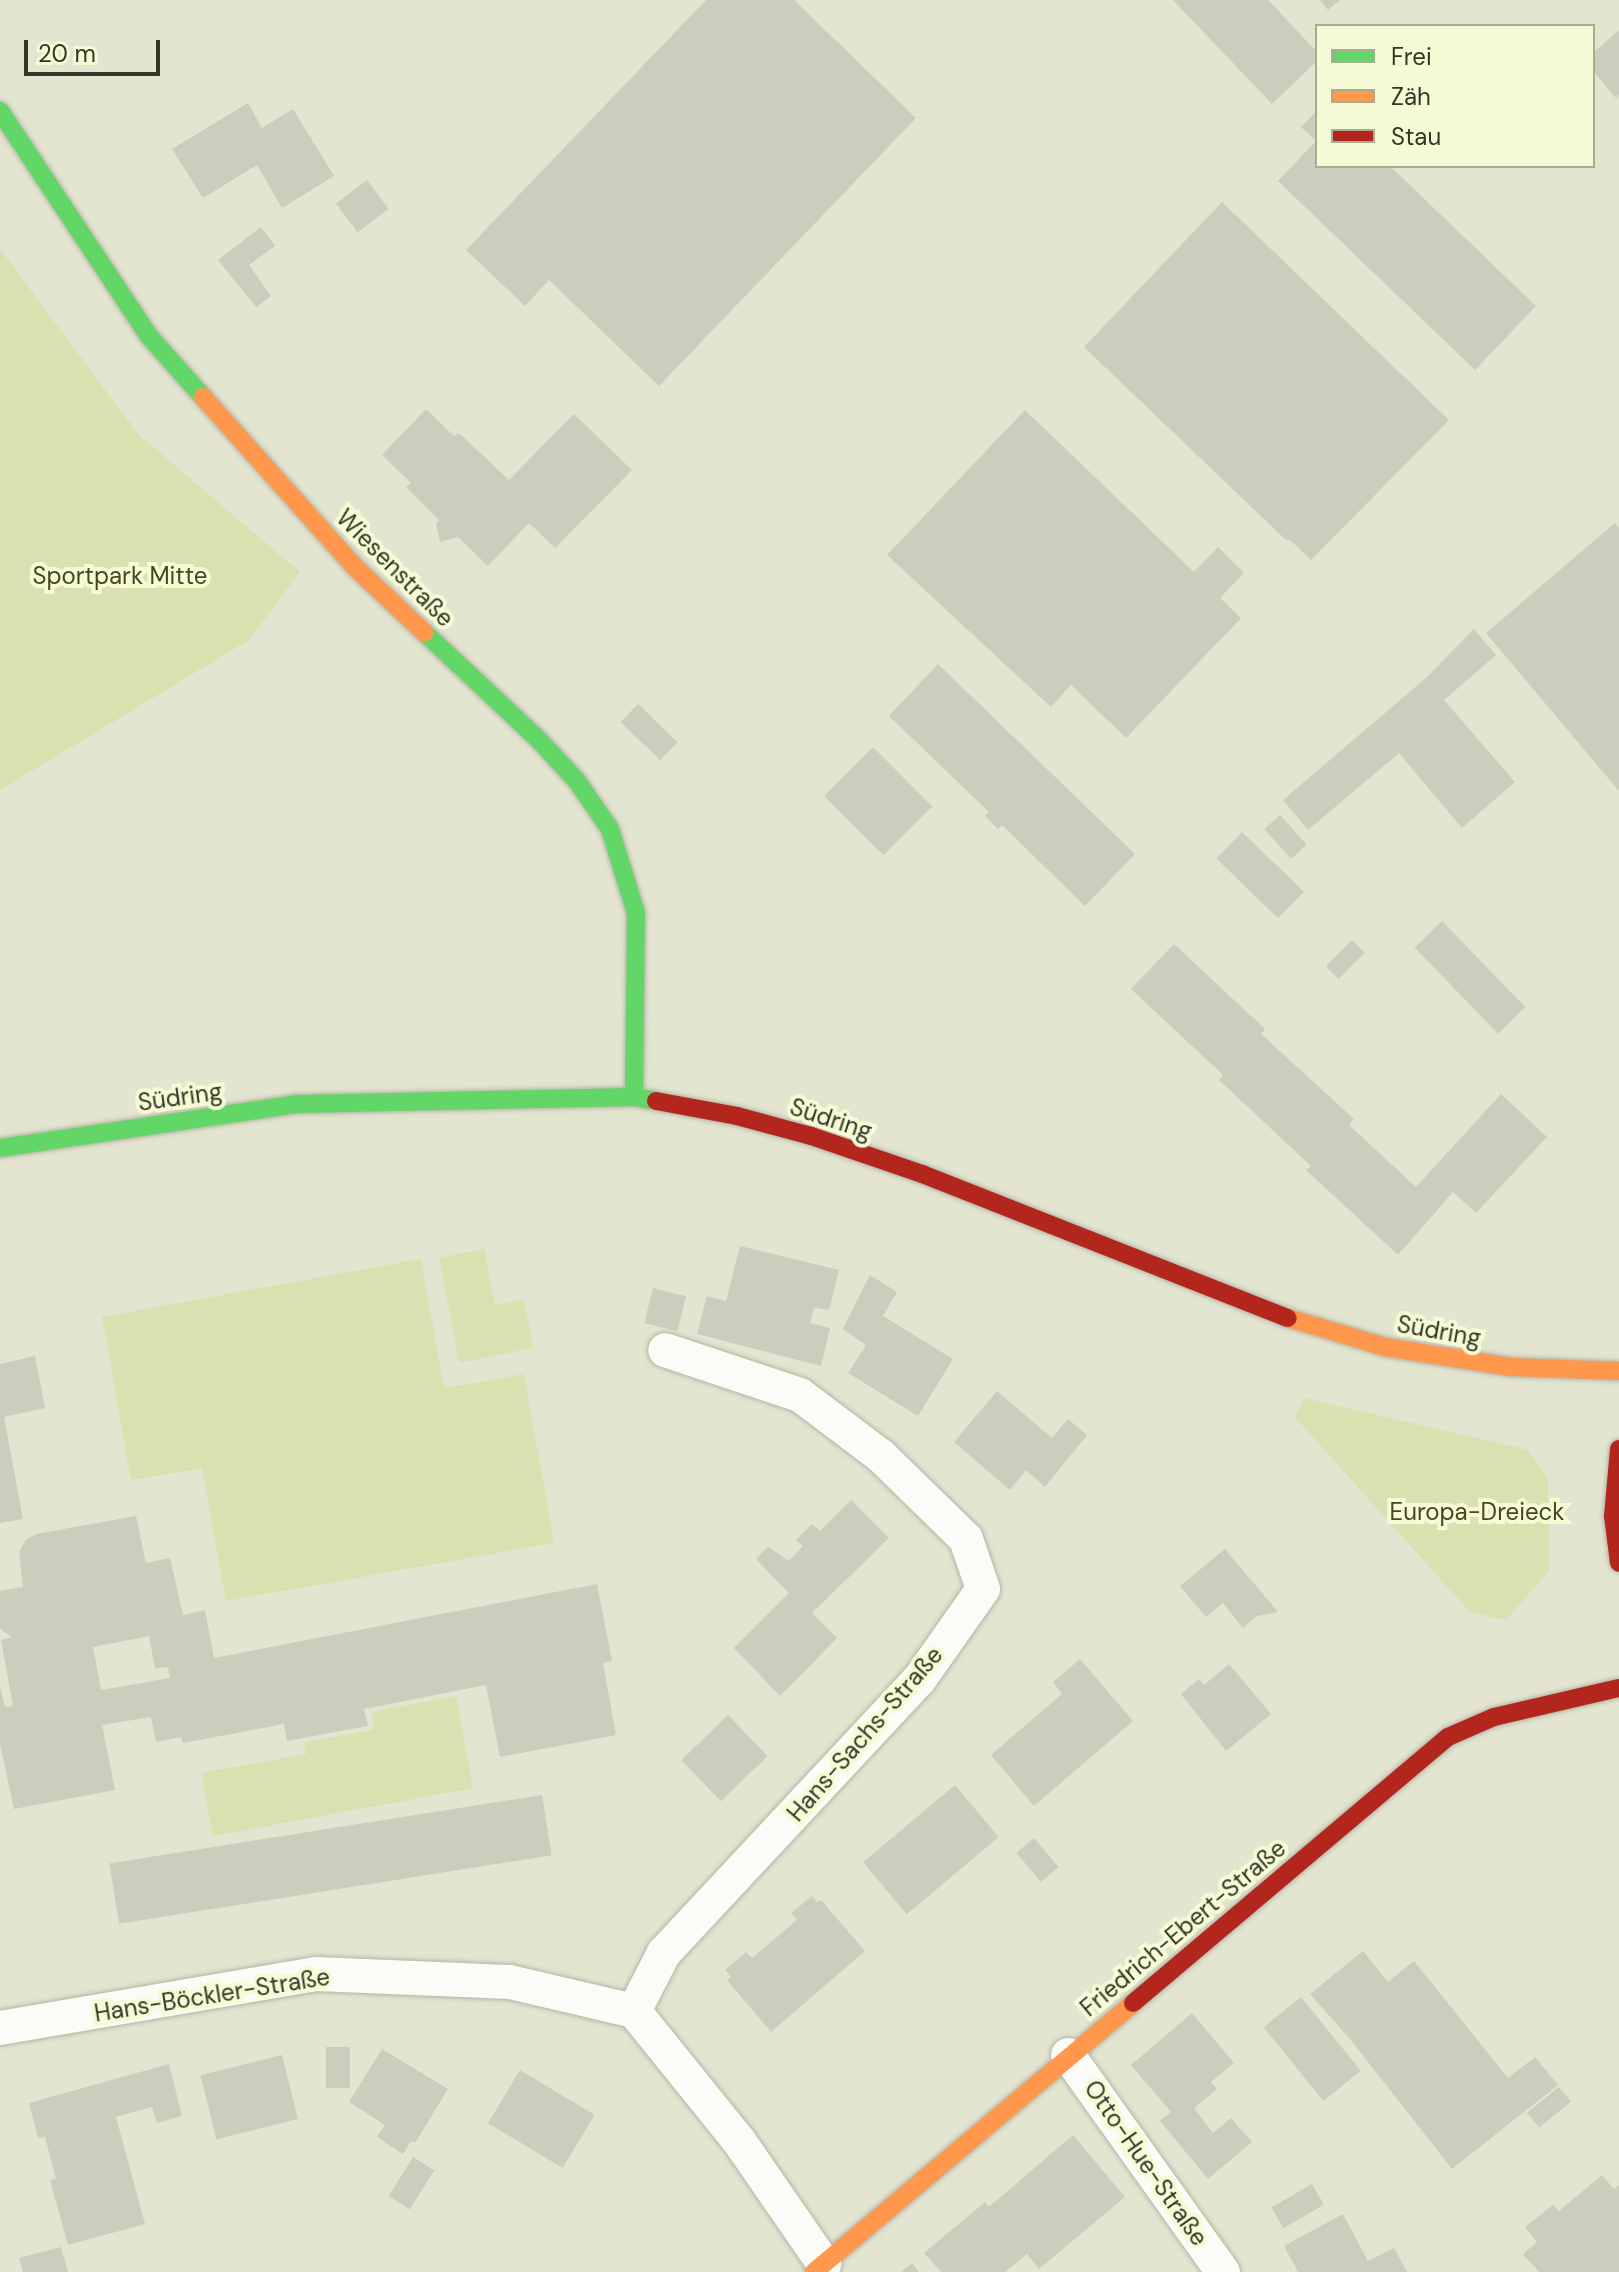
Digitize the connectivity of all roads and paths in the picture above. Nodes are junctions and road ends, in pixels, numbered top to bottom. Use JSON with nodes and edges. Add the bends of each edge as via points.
{"nodes":[{"id":1,"x":0,"y":111,"type":"edge"},
{"id":2,"x":634,"y":1097,"type":"junction"},
{"id":3,"x":0,"y":1148,"type":"edge"},
{"id":4,"x":665,"y":1350,"type":"dead end"},
{"id":5,"x":1619,"y":1371,"type":"edge"},
{"id":6,"x":1619,"y":1449,"type":"edge"},
{"id":7,"x":1619,"y":1563,"type":"edge"},
{"id":8,"x":1619,"y":1688,"type":"edge"},
{"id":9,"x":634,"y":2011,"type":"junction"},
{"id":10,"x":0,"y":2028,"type":"edge"},
{"id":11,"x":1068,"y":2055,"type":"junction"},
{"id":12,"x":819,"y":2268,"type":"edge"},
{"id":13,"x":1223,"y":2272,"type":"edge"}],
"edges":[{"from":1,"to":2,"type":"street","name":"Wiesenstraße","via":[[148,335],[357,569],[539,740],[577,781],[610,829],[636,913]]},
{"from":2,"to":3,"type":"street","name":"Südring","via":[[298,1104]]},
{"from":2,"to":5,"type":"street","name":"Südring","via":[[811,1136],[922,1174],[1278,1315],[1385,1347],[1511,1367]]},
{"from":4,"to":9,"type":"street","name":"Hans-Sachs-Straße","via":[[800,1395],[881,1456],[966,1539],[983,1589],[919,1680],[664,1953]]},
{"from":6,"to":7,"type":"street","via":[[1613,1516]]},
{"from":8,"to":11,"type":"street","name":"Friedrich-Ebert-Straße","via":[[1494,1717],[1448,1737]]},
{"from":9,"to":10,"type":"street","name":"Hans-Böckler-Straße","via":[[510,1982],[317,1974]]},
{"from":9,"to":12,"type":"street","via":[[739,2141]]},
{"from":11,"to":12,"type":"street","name":"Friedrich-Ebert-Straße"},
{"from":11,"to":13,"type":"street","name":"Otto-Hue-Straße"}]}
